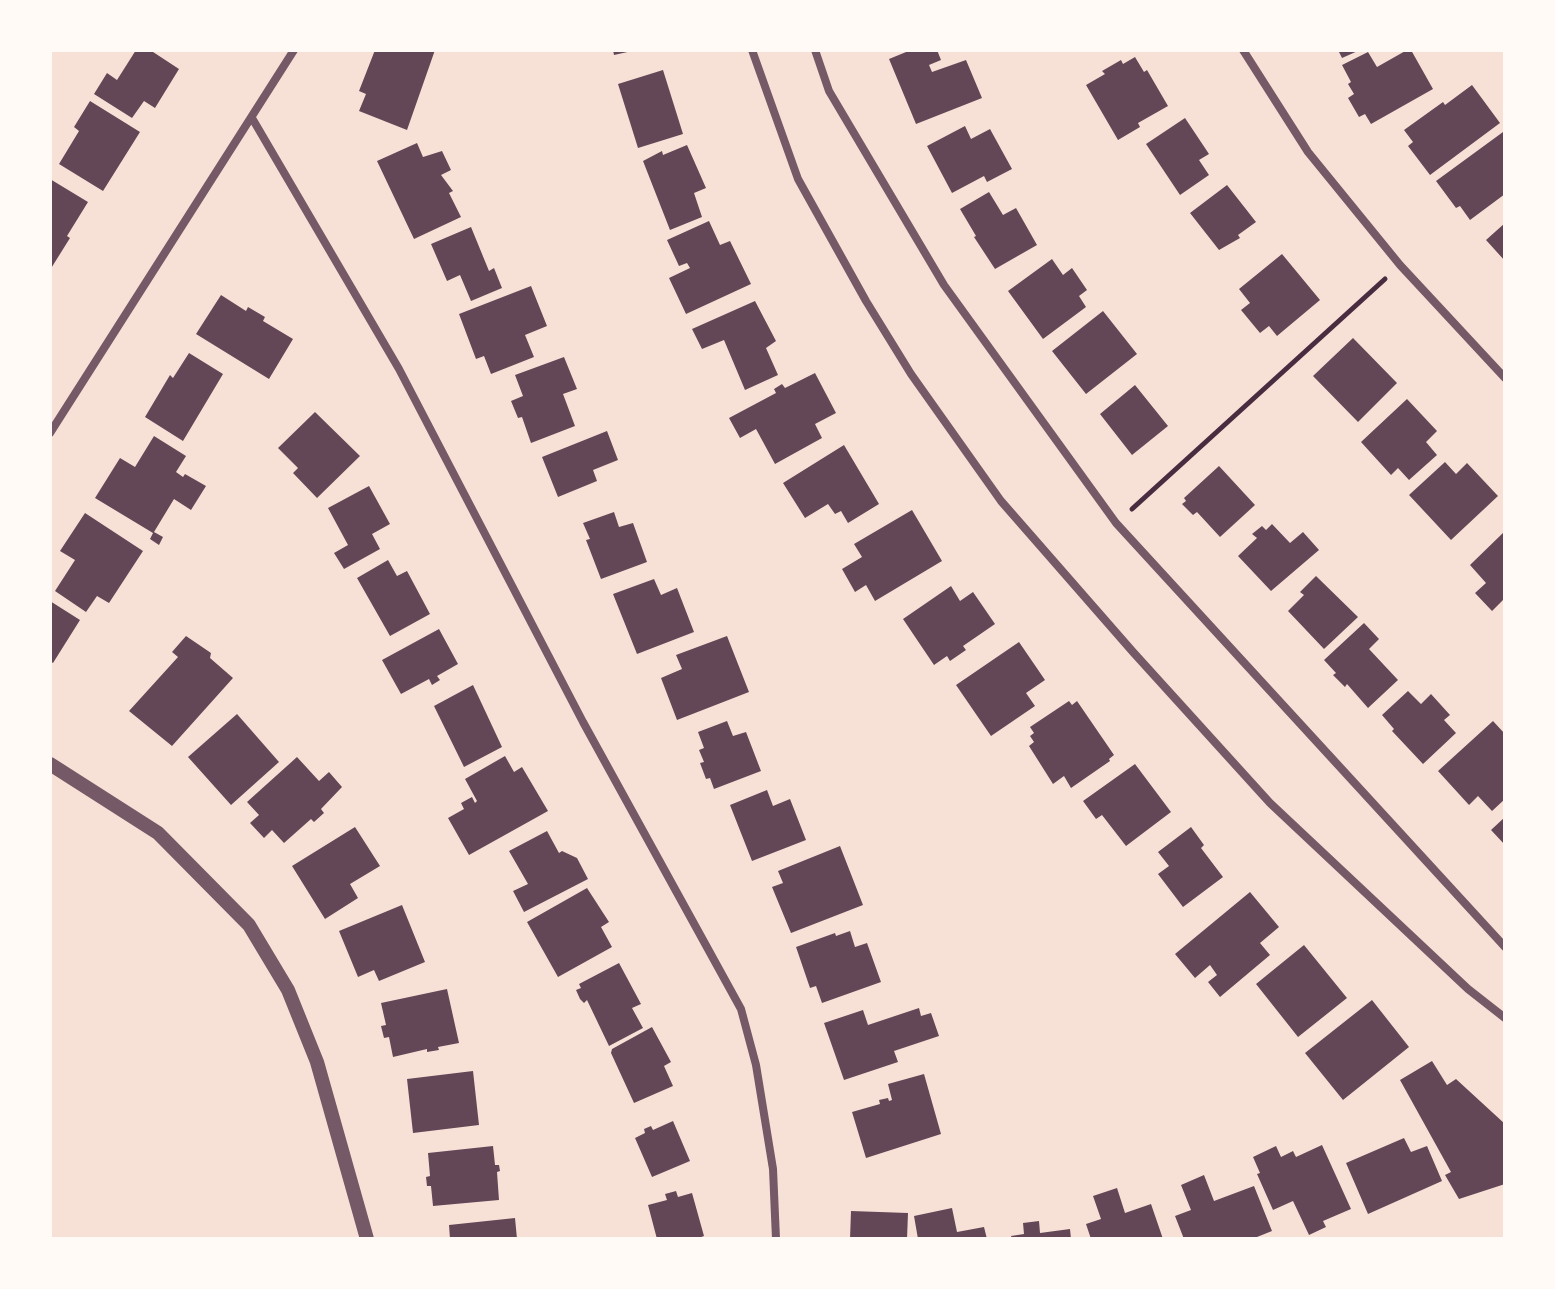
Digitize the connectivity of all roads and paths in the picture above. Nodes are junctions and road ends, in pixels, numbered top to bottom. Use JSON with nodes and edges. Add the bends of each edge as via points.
{"nodes":[{"id":1,"x":294,"y":50,"type":"edge"},
{"id":2,"x":752,"y":50,"type":"edge"},
{"id":3,"x":815,"y":50,"type":"edge"},
{"id":4,"x":1243,"y":50,"type":"edge"},
{"id":5,"x":252,"y":118,"type":"junction"},
{"id":6,"x":1400,"y":265,"type":"junction"},
{"id":7,"x":1505,"y":378,"type":"edge"},
{"id":8,"x":50,"y":433,"type":"edge"},
{"id":9,"x":1116,"y":523,"type":"junction"},
{"id":10,"x":50,"y":764,"type":"edge"},
{"id":11,"x":1505,"y":947,"type":"edge"},
{"id":12,"x":1505,"y":1018,"type":"edge"},
{"id":13,"x":367,"y":1239,"type":"edge"},
{"id":14,"x":776,"y":1239,"type":"edge"}],
"edges":[{"from":1,"to":5,"type":"street"},
{"from":2,"to":12,"type":"street","via":[[798,179],[911,374],[1001,501],[1270,803]]},
{"from":3,"to":9,"type":"street","via":[[829,91],[944,285]]},
{"from":4,"to":6,"type":"street","via":[[1308,152]]},
{"from":5,"to":8,"type":"street"},
{"from":5,"to":14,"type":"street","via":[[399,369],[583,722],[741,1009],[773,1169]]},
{"from":6,"to":7,"type":"street"},
{"from":6,"to":9,"type":"path"},
{"from":9,"to":11,"type":"street"},
{"from":10,"to":13,"type":"street","via":[[158,833],[249,925],[288,990],[317,1062]]}]}
